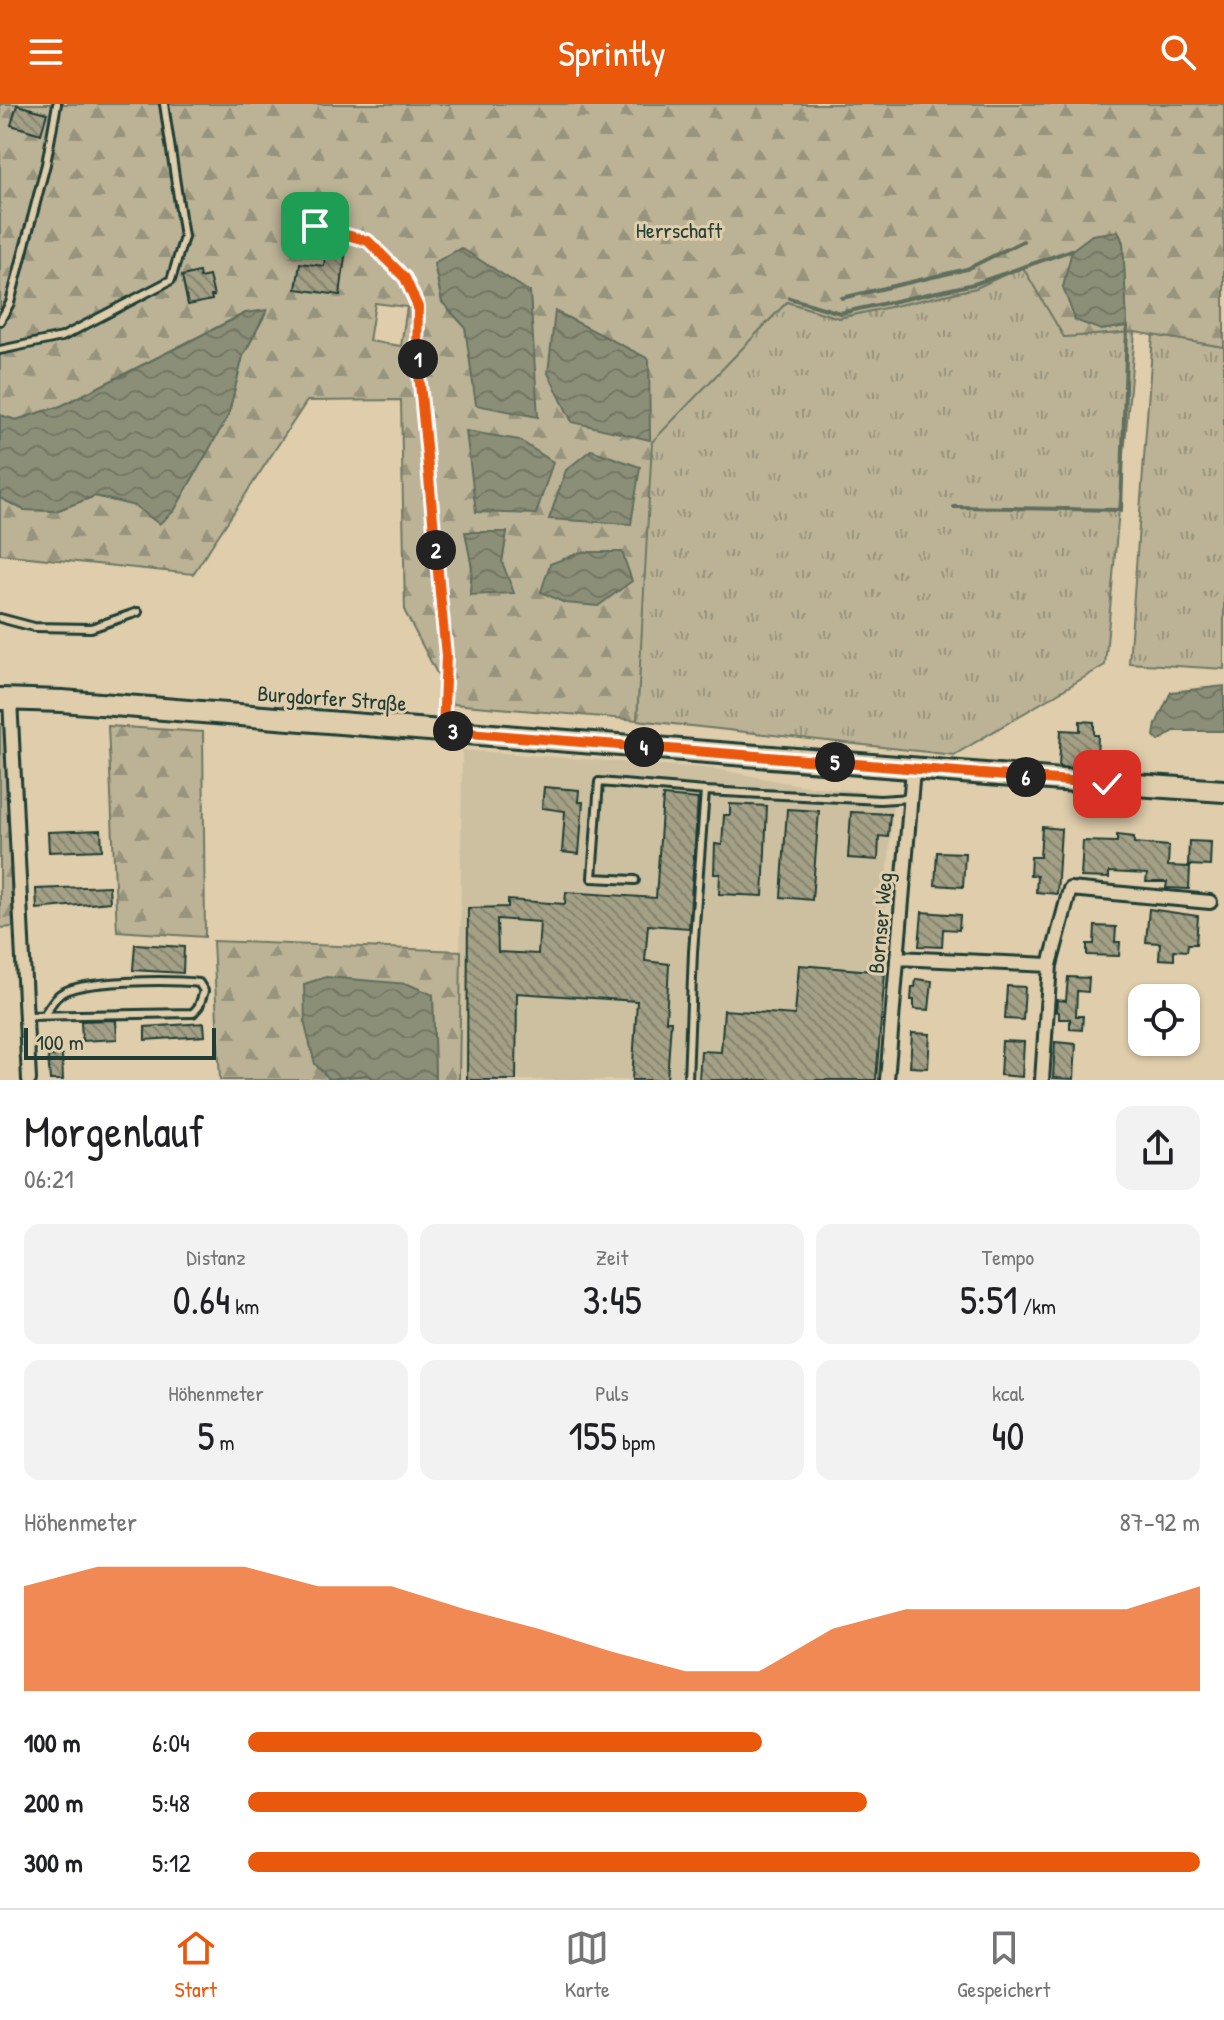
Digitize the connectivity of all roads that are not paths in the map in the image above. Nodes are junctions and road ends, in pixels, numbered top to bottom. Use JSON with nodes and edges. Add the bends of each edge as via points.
{"nodes":[{"id":1,"x":57,"y":104,"type":"edge"},
{"id":2,"x":164,"y":104,"type":"edge"},
{"id":3,"x":315,"y":226,"type":"dead end"},
{"id":4,"x":0,"y":321,"type":"edge"},
{"id":5,"x":0,"y":350,"type":"edge"},
{"id":6,"x":138,"y":612,"type":"dead end"},
{"id":7,"x":0,"y":618,"type":"edge"},
{"id":8,"x":5,"y":699,"type":"edge"},
{"id":9,"x":443,"y":731,"type":"junction"},
{"id":10,"x":913,"y":769,"type":"junction"},
{"id":11,"x":705,"y":791,"type":"junction"},
{"id":12,"x":1224,"y":791,"type":"edge"},
{"id":13,"x":911,"y":798,"type":"junction"},
{"id":14,"x":635,"y":880,"type":"dead end"},
{"id":15,"x":1210,"y":902,"type":"dead end"},
{"id":16,"x":897,"y":958,"type":"junction"},
{"id":17,"x":1050,"y":965,"type":"junction"},
{"id":18,"x":44,"y":1015,"type":"junction"},
{"id":19,"x":25,"y":1016,"type":"junction"},
{"id":20,"x":29,"y":1080,"type":"edge"},
{"id":21,"x":688,"y":1080,"type":"edge"},
{"id":22,"x":887,"y":1080,"type":"edge"},
{"id":23,"x":1042,"y":1080,"type":"edge"}],
"edges":[{"from":1,"to":4,"type":"lane","via":[[43,178],[10,303]]},
{"from":2,"to":5,"type":"lane","via":[[184,237],[171,280],[62,337]]},
{"from":3,"to":9,"type":"lane","via":[[368,241],[405,278],[418,307],[417,352],[446,656]]},
{"from":6,"to":7,"type":"lane","via":[[91,628],[34,627]]},
{"from":8,"to":9,"type":"main road","name":"Burgdorfer Straße"},
{"from":8,"to":19,"type":"street"},
{"from":9,"to":10,"type":"main road","name":"Burgdorfer Straße"},
{"from":10,"to":12,"type":"main road","name":"Burgdorfer Straße"},
{"from":10,"to":13,"type":"street","name":"Bornser Weg"},
{"from":11,"to":13,"type":"lane"},
{"from":11,"to":14,"type":"lane","via":[[599,782],[592,878]]},
{"from":11,"to":21,"type":"lane"},
{"from":13,"to":16,"type":"street","name":"Bornser Weg"},
{"from":15,"to":17,"type":"street","via":[[1070,889]]},
{"from":16,"to":17,"type":"street"},
{"from":16,"to":22,"type":"street","name":"Bornser Weg"},
{"from":17,"to":23,"type":"street"},
{"from":18,"to":18,"type":"lane","via":[[193,1013],[204,991],[199,983],[181,981],[100,984],[61,993]]},
{"from":18,"to":19,"type":"lane"},
{"from":19,"to":20,"type":"street"}]}
